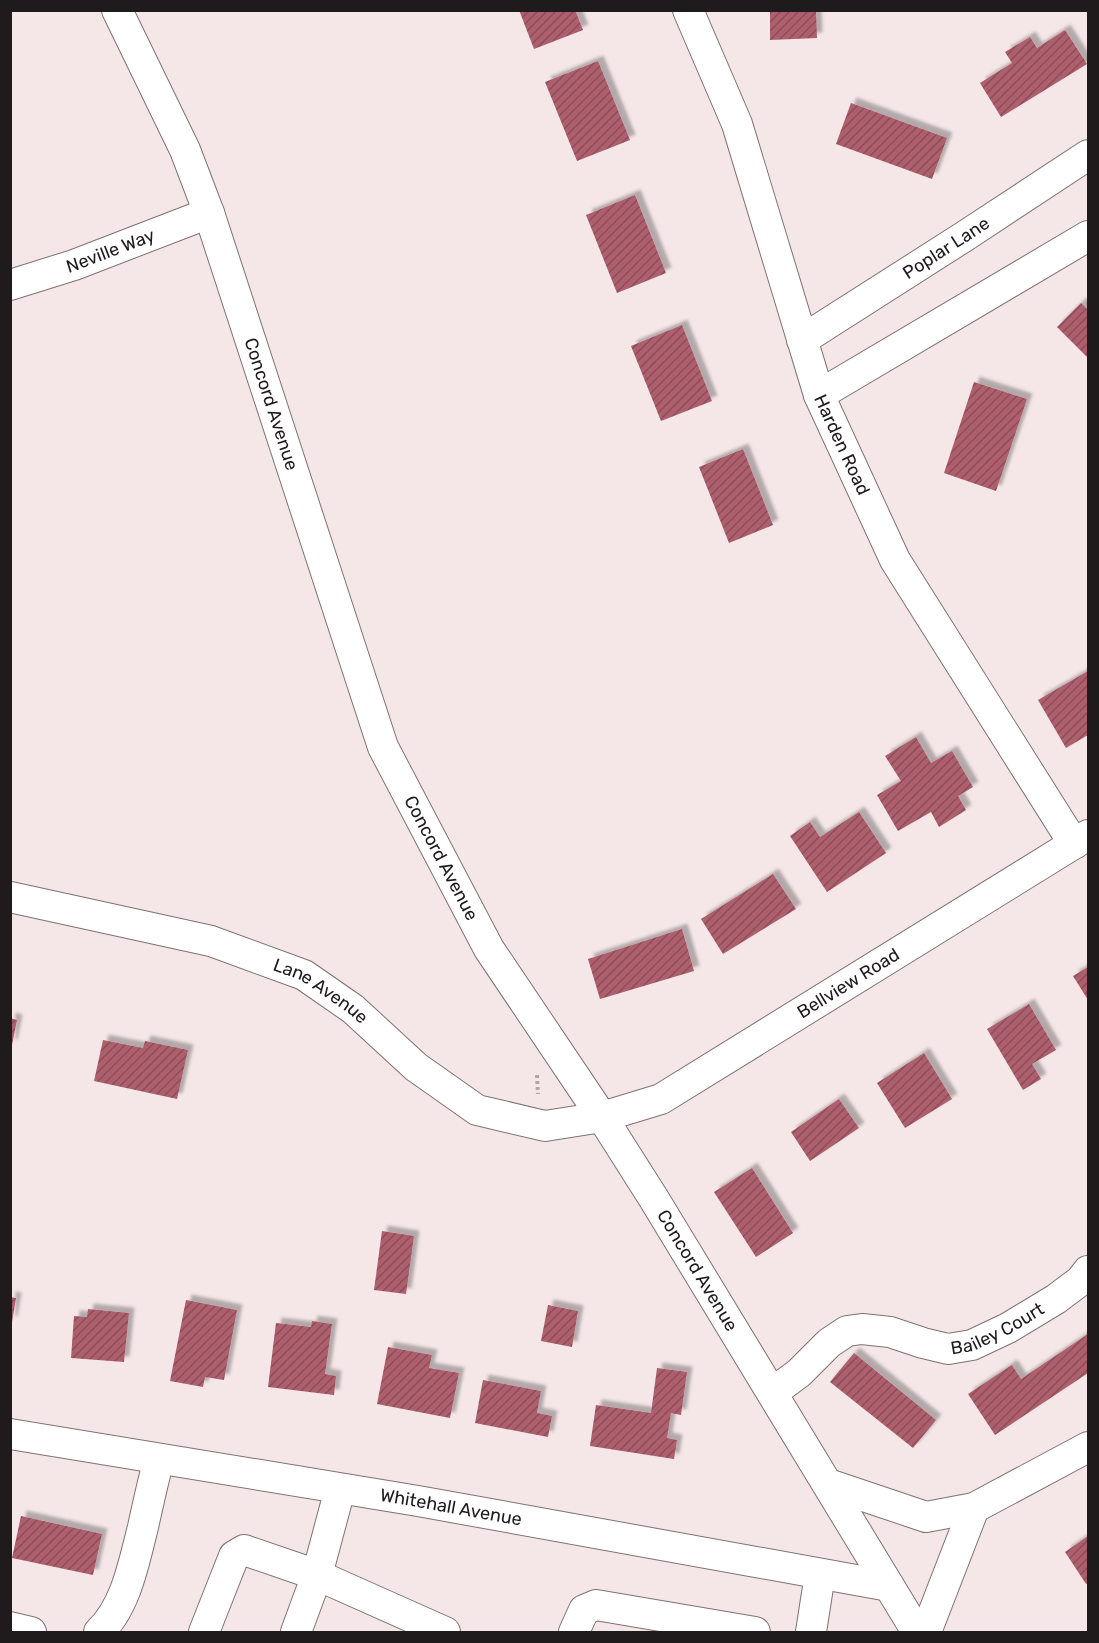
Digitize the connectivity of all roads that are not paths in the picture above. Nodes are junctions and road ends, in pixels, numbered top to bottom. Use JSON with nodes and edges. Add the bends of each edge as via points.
{"nodes":[{"id":1,"x":117,"y":10,"type":"edge"},
{"id":2,"x":688,"y":10,"type":"edge"},
{"id":3,"x":1089,"y":155,"type":"edge"},
{"id":4,"x":209,"y":213,"type":"junction"},
{"id":5,"x":1089,"y":236,"type":"edge"},
{"id":6,"x":10,"y":285,"type":"edge"},
{"id":7,"x":802,"y":340,"type":"junction"},
{"id":8,"x":819,"y":395,"type":"junction"},
{"id":9,"x":1081,"y":839,"type":"edge"},
{"id":10,"x":10,"y":897,"type":"edge"},
{"id":11,"x":602,"y":1117,"type":"junction"},
{"id":12,"x":1089,"y":1270,"type":"edge"},
{"id":13,"x":772,"y":1393,"type":"junction"},
{"id":14,"x":10,"y":1434,"type":"edge"},
{"id":15,"x":1089,"y":1448,"type":"edge"},
{"id":16,"x":159,"y":1459,"type":"junction"},
{"id":17,"x":828,"y":1484,"type":"junction"},
{"id":18,"x":340,"y":1489,"type":"junction"},
{"id":19,"x":974,"y":1508,"type":"junction"},
{"id":20,"x":820,"y":1574,"type":"junction"},
{"id":21,"x":317,"y":1575,"type":"junction"},
{"id":22,"x":889,"y":1586,"type":"junction"},
{"id":23,"x":676,"y":1626,"type":"edge"},
{"id":24,"x":10,"y":1627,"type":"edge"},
{"id":25,"x":31,"y":1632,"type":"edge"},
{"id":26,"x":99,"y":1632,"type":"edge"},
{"id":27,"x":204,"y":1632,"type":"edge"},
{"id":28,"x":296,"y":1632,"type":"edge"},
{"id":29,"x":445,"y":1632,"type":"edge"},
{"id":30,"x":574,"y":1632,"type":"edge"},
{"id":31,"x":755,"y":1632,"type":"edge"},
{"id":32,"x":811,"y":1632,"type":"edge"},
{"id":33,"x":917,"y":1632,"type":"edge"},
{"id":34,"x":927,"y":1632,"type":"edge"}],
"edges":[{"from":1,"to":4,"type":"street","name":"Concord Avenue","via":[[184,150]]},
{"from":2,"to":7,"type":"street","name":"Harden Road","via":[[737,124]]},
{"from":3,"to":7,"type":"street","name":"Poplar Lane"},
{"from":4,"to":6,"type":"street","name":"Neville Way"},
{"from":4,"to":11,"type":"street","name":"Concord Avenue","via":[[383,747],[489,949]]},
{"from":5,"to":8,"type":"street"},
{"from":7,"to":8,"type":"street","name":"Harden Road"},
{"from":8,"to":9,"type":"street","name":"Harden Road","via":[[894,560]]},
{"from":9,"to":11,"type":"street","name":"Bellview Road","via":[[661,1099]]},
{"from":10,"to":11,"type":"street","name":"Lane Avenue","via":[[211,941],[304,975],[353,1009],[416,1067],[477,1110],[545,1126]]},
{"from":11,"to":13,"type":"street","name":"Concord Avenue"},
{"from":12,"to":13,"type":"street","name":"Bailey Court","via":[[1056,1299],[972,1345],[948,1349],[890,1332],[847,1331]]},
{"from":13,"to":17,"type":"street","name":"Concord Avenue"},
{"from":14,"to":16,"type":"street","name":"Whitehall Avenue"},
{"from":15,"to":19,"type":"street"},
{"from":16,"to":18,"type":"street","name":"Whitehall Avenue"},
{"from":16,"to":26,"type":"street","via":[[132,1572],[116,1610]]},
{"from":17,"to":19,"type":"street","via":[[926,1517]]},
{"from":17,"to":22,"type":"street","name":"Concord Avenue"},
{"from":18,"to":20,"type":"street","name":"Whitehall Avenue"},
{"from":18,"to":21,"type":"street"},
{"from":19,"to":34,"type":"street"},
{"from":20,"to":22,"type":"street","name":"Whitehall Avenue"},
{"from":20,"to":32,"type":"street"},
{"from":21,"to":27,"type":"street","via":[[244,1550],[234,1556]]},
{"from":21,"to":28,"type":"street"},
{"from":21,"to":29,"type":"street"},
{"from":22,"to":33,"type":"street","name":"Concord Avenue"},
{"from":23,"to":30,"type":"street","via":[[596,1605],[584,1610]]},
{"from":23,"to":31,"type":"street"},
{"from":24,"to":25,"type":"street"}]}
